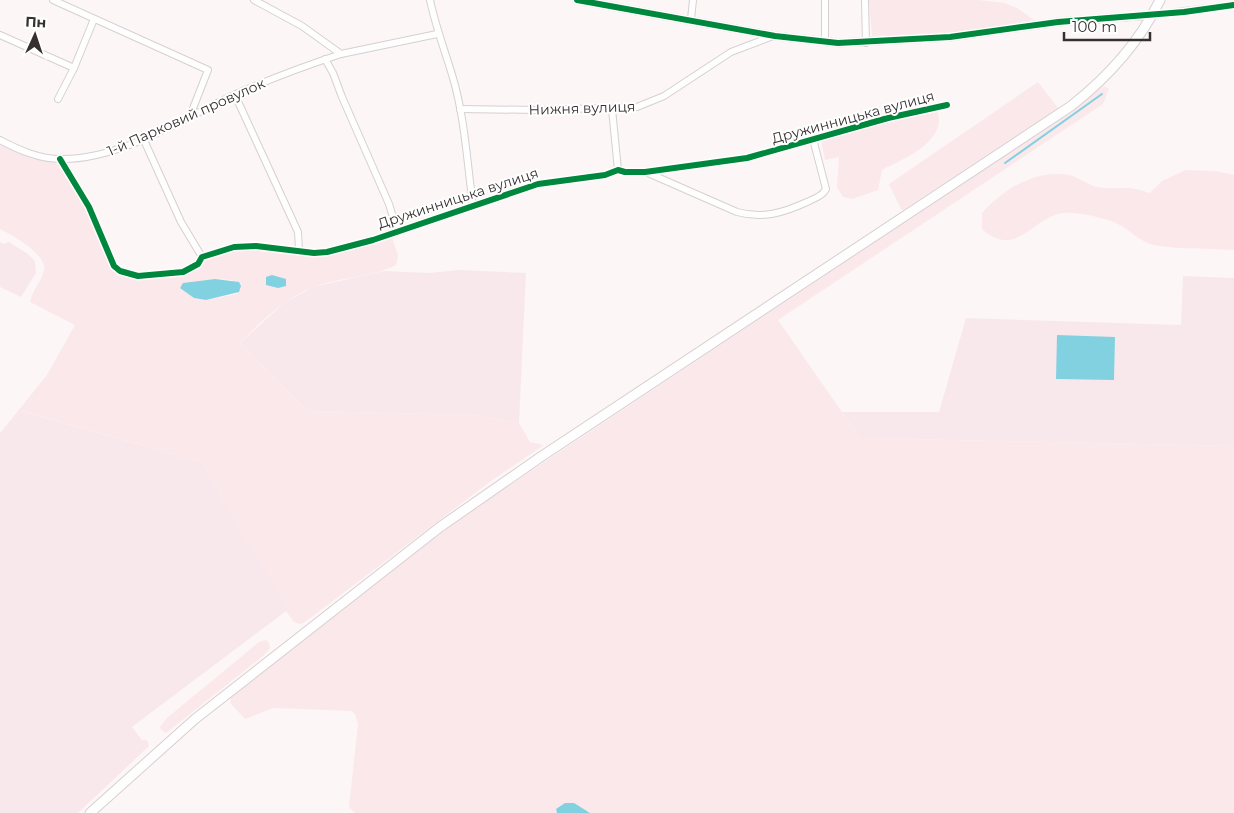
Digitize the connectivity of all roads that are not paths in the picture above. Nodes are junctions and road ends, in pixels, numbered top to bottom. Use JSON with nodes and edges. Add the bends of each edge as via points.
{"nodes":[{"id":1,"x":54,"y":0,"type":"edge"},
{"id":2,"x":71,"y":0,"type":"edge"},
{"id":3,"x":256,"y":0,"type":"edge"},
{"id":4,"x":430,"y":0,"type":"edge"},
{"id":5,"x":577,"y":0,"type":"edge"},
{"id":6,"x":693,"y":0,"type":"edge"},
{"id":7,"x":825,"y":0,"type":"edge"},
{"id":8,"x":865,"y":0,"type":"edge"},
{"id":9,"x":1160,"y":0,"type":"edge"},
{"id":10,"x":599,"y":2,"type":"edge"},
{"id":11,"x":1234,"y":5,"type":"edge"},
{"id":12,"x":68,"y":7,"type":"junction"},
{"id":13,"x":1153,"y":15,"type":"junction"},
{"id":14,"x":94,"y":19,"type":"junction"},
{"id":15,"x":691,"y":19,"type":"junction"},
{"id":16,"x":437,"y":34,"type":"junction"},
{"id":17,"x":0,"y":35,"type":"edge"},
{"id":18,"x":775,"y":36,"type":"junction"},
{"id":19,"x":825,"y":42,"type":"junction"},
{"id":20,"x":866,"y":43,"type":"junction"},
{"id":21,"x":341,"y":54,"type":"junction"},
{"id":22,"x":325,"y":59,"type":"junction"},
{"id":23,"x":74,"y":68,"type":"junction"},
{"id":24,"x":235,"y":94,"type":"junction"},
{"id":25,"x":58,"y":99,"type":"dead end"},
{"id":26,"x":947,"y":105,"type":"dead end"},
{"id":27,"x":460,"y":109,"type":"junction"},
{"id":28,"x":612,"y":109,"type":"junction"},
{"id":29,"x":190,"y":116,"type":"junction"},
{"id":30,"x":143,"y":138,"type":"junction"},
{"id":31,"x":813,"y":139,"type":"junction"},
{"id":32,"x":0,"y":140,"type":"edge"},
{"id":33,"x":60,"y":159,"type":"junction"},
{"id":34,"x":618,"y":170,"type":"junction"},
{"id":35,"x":645,"y":172,"type":"junction"},
{"id":36,"x":473,"y":205,"type":"junction"},
{"id":37,"x":397,"y":230,"type":"junction"},
{"id":38,"x":299,"y":250,"type":"junction"},
{"id":39,"x":202,"y":256,"type":"junction"},
{"id":40,"x":90,"y":813,"type":"edge"}],
"edges":[{"from":1,"to":12,"type":"street"},
{"from":2,"to":12,"type":"street"},
{"from":3,"to":21,"type":"street","via":[[302,26]]},
{"from":4,"to":16,"type":"street"},
{"from":5,"to":10,"type":"street"},
{"from":6,"to":15,"type":"street"},
{"from":7,"to":19,"type":"street"},
{"from":8,"to":20,"type":"street"},
{"from":9,"to":13,"type":"main road"},
{"from":10,"to":15,"type":"street"},
{"from":11,"to":13,"type":"street"},
{"from":12,"to":14,"type":"street"},
{"from":13,"to":20,"type":"street"},
{"from":13,"to":40,"type":"main road","via":[[1115,67],[1095,88],[440,527],[235,686]]},
{"from":14,"to":23,"type":"street"},
{"from":14,"to":29,"type":"street","via":[[208,70]]},
{"from":15,"to":18,"type":"street"},
{"from":16,"to":21,"type":"street","name":"1-й Парковий провулок"},
{"from":16,"to":27,"type":"street"},
{"from":17,"to":23,"type":"street"},
{"from":18,"to":19,"type":"street"},
{"from":18,"to":28,"type":"street","name":"Нижня вулиця","via":[[731,52],[649,104]]},
{"from":19,"to":20,"type":"street"},
{"from":21,"to":22,"type":"street","name":"1-й Парковий провулок"},
{"from":22,"to":24,"type":"street","name":"1-й Парковий провулок"},
{"from":22,"to":37,"type":"street","via":[[389,204]]},
{"from":23,"to":25,"type":"street"},
{"from":24,"to":29,"type":"street","name":"1-й Парковий провулок"},
{"from":24,"to":38,"type":"street","via":[[298,232]]},
{"from":26,"to":31,"type":"street","name":"Дружинницька вулиця"},
{"from":27,"to":28,"type":"street","name":"Нижня вулиця"},
{"from":27,"to":36,"type":"street"},
{"from":28,"to":34,"type":"street"},
{"from":29,"to":30,"type":"street","name":"1-й Парковий провулок"},
{"from":30,"to":33,"type":"street","name":"1-й Парковий провулок","via":[[98,156]]},
{"from":30,"to":39,"type":"street","via":[[182,222]]},
{"from":31,"to":35,"type":"street","name":"Дружинницька вулиця","via":[[759,156]]},
{"from":31,"to":35,"type":"street","via":[[826,189],[787,211],[773,214],[751,216],[737,212]]},
{"from":32,"to":33,"type":"street","name":"1-й Парковий провулок","via":[[26,152]]},
{"from":33,"to":39,"type":"street","name":"Дружинницька вулиця","via":[[89,207],[114,266],[128,275],[183,272],[198,264]]},
{"from":34,"to":35,"type":"street","name":"Дружинницька вулиця"},
{"from":34,"to":36,"type":"street","name":"Дружинницька вулиця","via":[[538,184]]},
{"from":36,"to":37,"type":"street","name":"Дружинницька вулиця"},
{"from":37,"to":38,"type":"street","name":"Дружинницька вулиця","via":[[374,240],[327,252]]},
{"from":38,"to":39,"type":"street","name":"Дружинницька вулиця","via":[[234,246]]}]}
